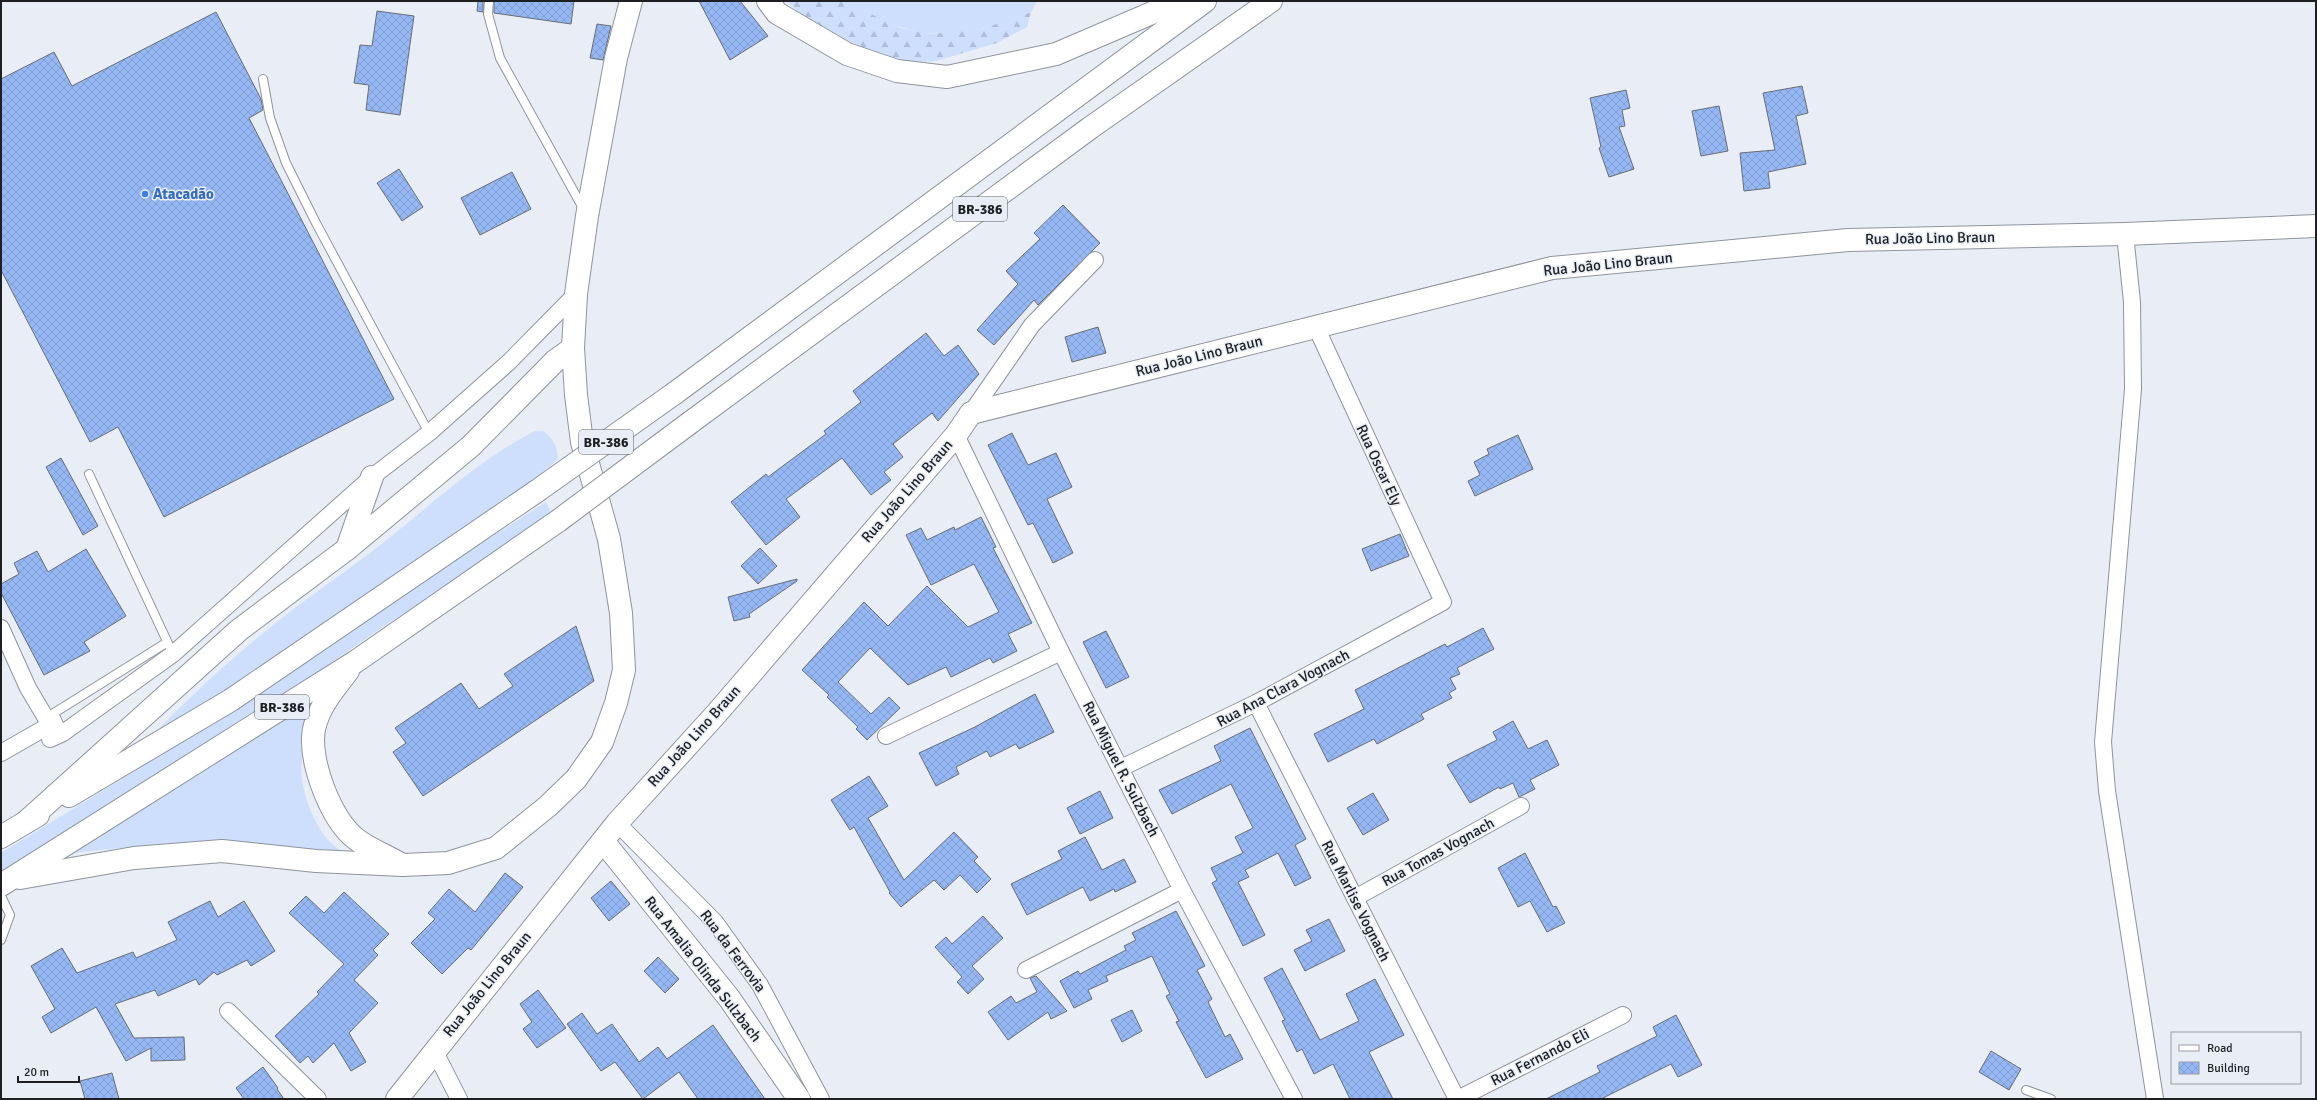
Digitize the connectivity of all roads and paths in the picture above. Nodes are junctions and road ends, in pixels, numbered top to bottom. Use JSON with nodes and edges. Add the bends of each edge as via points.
{"nodes":[{"id":1,"x":489,"y":1,"type":"edge"},
{"id":2,"x":631,"y":1,"type":"edge"},
{"id":3,"x":768,"y":1,"type":"edge"},
{"id":4,"x":1180,"y":1,"type":"edge"},
{"id":5,"x":1205,"y":1,"type":"edge"},
{"id":6,"x":1271,"y":1,"type":"edge"},
{"id":7,"x":263,"y":79,"type":"dead end"},
{"id":8,"x":587,"y":216,"type":"junction"},
{"id":9,"x":2316,"y":226,"type":"edge"},
{"id":10,"x":2125,"y":234,"type":"junction"},
{"id":11,"x":1095,"y":260,"type":"dead end"},
{"id":12,"x":576,"y":294,"type":"junction"},
{"id":13,"x":1316,"y":327,"type":"junction"},
{"id":14,"x":573,"y":348,"type":"junction"},
{"id":15,"x":971,"y":413,"type":"junction"},
{"id":16,"x":429,"y":434,"type":"junction"},
{"id":17,"x":956,"y":435,"type":"junction"},
{"id":18,"x":89,"y":474,"type":"dead end"},
{"id":19,"x":372,"y":477,"type":"junction"},
{"id":20,"x":347,"y":549,"type":"junction"},
{"id":21,"x":1443,"y":602,"type":"joint"},
{"id":22,"x":1,"y":628,"type":"edge"},
{"id":23,"x":169,"y":649,"type":"junction"},
{"id":24,"x":1061,"y":652,"type":"junction"},
{"id":25,"x":355,"y":662,"type":"junction"},
{"id":26,"x":1256,"y":703,"type":"junction"},
{"id":27,"x":56,"y":724,"type":"junction"},
{"id":28,"x":886,"y":736,"type":"dead end"},
{"id":29,"x":1,"y":753,"type":"edge"},
{"id":30,"x":1121,"y":768,"type":"junction"},
{"id":31,"x":1521,"y":806,"type":"dead end"},
{"id":32,"x":26,"y":822,"type":"junction"},
{"id":33,"x":617,"y":823,"type":"junction"},
{"id":34,"x":1,"y":837,"type":"edge"},
{"id":35,"x":603,"y":841,"type":"junction"},
{"id":36,"x":403,"y":865,"type":"junction"},
{"id":37,"x":4,"y":887,"type":"edge"},
{"id":38,"x":1182,"y":890,"type":"junction"},
{"id":39,"x":1354,"y":898,"type":"junction"},
{"id":40,"x":1,"y":940,"type":"edge"},
{"id":41,"x":1026,"y":970,"type":"dead end"},
{"id":42,"x":228,"y":1011,"type":"dead end"},
{"id":43,"x":1623,"y":1015,"type":"dead end"},
{"id":44,"x":434,"y":1050,"type":"junction"},
{"id":45,"x":2026,"y":1090,"type":"dead end"},
{"id":46,"x":318,"y":1099,"type":"edge"},
{"id":47,"x":397,"y":1099,"type":"edge"},
{"id":48,"x":459,"y":1099,"type":"edge"},
{"id":49,"x":799,"y":1099,"type":"edge"},
{"id":50,"x":821,"y":1099,"type":"edge"},
{"id":51,"x":1294,"y":1099,"type":"edge"},
{"id":52,"x":1457,"y":1099,"type":"edge"},
{"id":53,"x":2051,"y":1099,"type":"edge"},
{"id":54,"x":2155,"y":1099,"type":"edge"}],
"edges":[{"from":1,"to":8,"type":"lane","via":[[488,14],[500,58]]},
{"from":2,"to":8,"type":"main road","via":[[616,58]]},
{"from":3,"to":4,"type":"main road","via":[[777,13],[847,54],[897,71],[947,77],[1056,54]]},
{"from":5,"to":32,"type":"main road","number":"BR-386","bridge":true,"via":[[675,393],[537,491],[231,700]]},
{"from":6,"to":25,"type":"main road","number":"BR-386","bridge":true,"via":[[1090,128],[558,521]]},
{"from":7,"to":16,"type":"lane","via":[[270,118],[286,163]]},
{"from":8,"to":12,"type":"main road"},
{"from":9,"to":10,"type":"main road","name":"Rua João Lino Braun"},
{"from":10,"to":13,"type":"main road","name":"Rua João Lino Braun","via":[[1848,240],[1552,268]]},
{"from":10,"to":54,"type":"street","via":[[2132,302],[2133,389],[2104,742],[2107,791]]},
{"from":11,"to":15,"type":"street","via":[[1032,325]]},
{"from":12,"to":14,"type":"main road"},
{"from":12,"to":16,"type":"street","via":[[508,362]]},
{"from":13,"to":15,"type":"main road","name":"Rua João Lino Braun"},
{"from":13,"to":21,"type":"street","name":"Rua Oscar Ely"},
{"from":14,"to":20,"type":"main road","via":[[550,366],[471,446]]},
{"from":14,"to":36,"type":"main road","via":[[582,442],[609,539],[621,613],[624,670],[616,703],[602,742],[576,779],[548,806],[496,848],[448,863]]},
{"from":15,"to":17,"type":"main road","name":"Rua João Lino Braun"},
{"from":16,"to":19,"type":"street"},
{"from":17,"to":24,"type":"street","name":"Rua Miguel R. Sulzbach"},
{"from":17,"to":33,"type":"main road","name":"Rua João Lino Braun","via":[[717,713]]},
{"from":18,"to":23,"type":"lane"},
{"from":19,"to":20,"type":"main road"},
{"from":19,"to":23,"type":"street"},
{"from":20,"to":32,"type":"main road","via":[[239,630]]},
{"from":21,"to":26,"type":"street","name":"Rua Ana Clara Vognach"},
{"from":22,"to":27,"type":"street","via":[[28,688]]},
{"from":23,"to":27,"type":"street"},
{"from":23,"to":27,"type":"lane"},
{"from":24,"to":28,"type":"street"},
{"from":24,"to":30,"type":"street","name":"Rua Miguel R. Sulzbach"},
{"from":25,"to":36,"type":"main road","via":[[324,702],[314,729],[314,750],[319,773],[325,792],[343,826],[356,839]]},
{"from":25,"to":37,"type":"main road","number":"BR-386"},
{"from":26,"to":30,"type":"street","name":"Rua Ana Clara Vognach"},
{"from":26,"to":39,"type":"street","name":"Rua Marlise Vognach"},
{"from":27,"to":29,"type":"street"},
{"from":30,"to":38,"type":"street","name":"Rua Miguel R. Sulzbach"},
{"from":31,"to":39,"type":"street","name":"Rua Tomas Vognach"},
{"from":32,"to":34,"type":"main road","number":"BR-386"},
{"from":33,"to":35,"type":"main road","name":"Rua João Lino Braun"},
{"from":33,"to":50,"type":"street","name":"Rua da Ferrovia","via":[[715,922],[760,985]]},
{"from":35,"to":44,"type":"main road","name":"Rua João Lino Braun"},
{"from":35,"to":49,"type":"main road","name":"Rua Amalia Olinda Sulzbach","via":[[729,998]]},
{"from":36,"to":37,"type":"main road","via":[[222,851],[134,858]]},
{"from":37,"to":40,"type":"lane","via":[[10,916]]},
{"from":38,"to":41,"type":"street"},
{"from":38,"to":51,"type":"street","name":"Rua Miguel R. Sulzbach"},
{"from":39,"to":52,"type":"street","name":"Rua Marlise Vognach"},
{"from":42,"to":46,"type":"street"},
{"from":43,"to":52,"type":"street","name":"Rua Fernando Eli"},
{"from":44,"to":47,"type":"main road","name":"Rua João Lino Braun"},
{"from":44,"to":48,"type":"street"},
{"from":45,"to":53,"type":"lane"}]}
